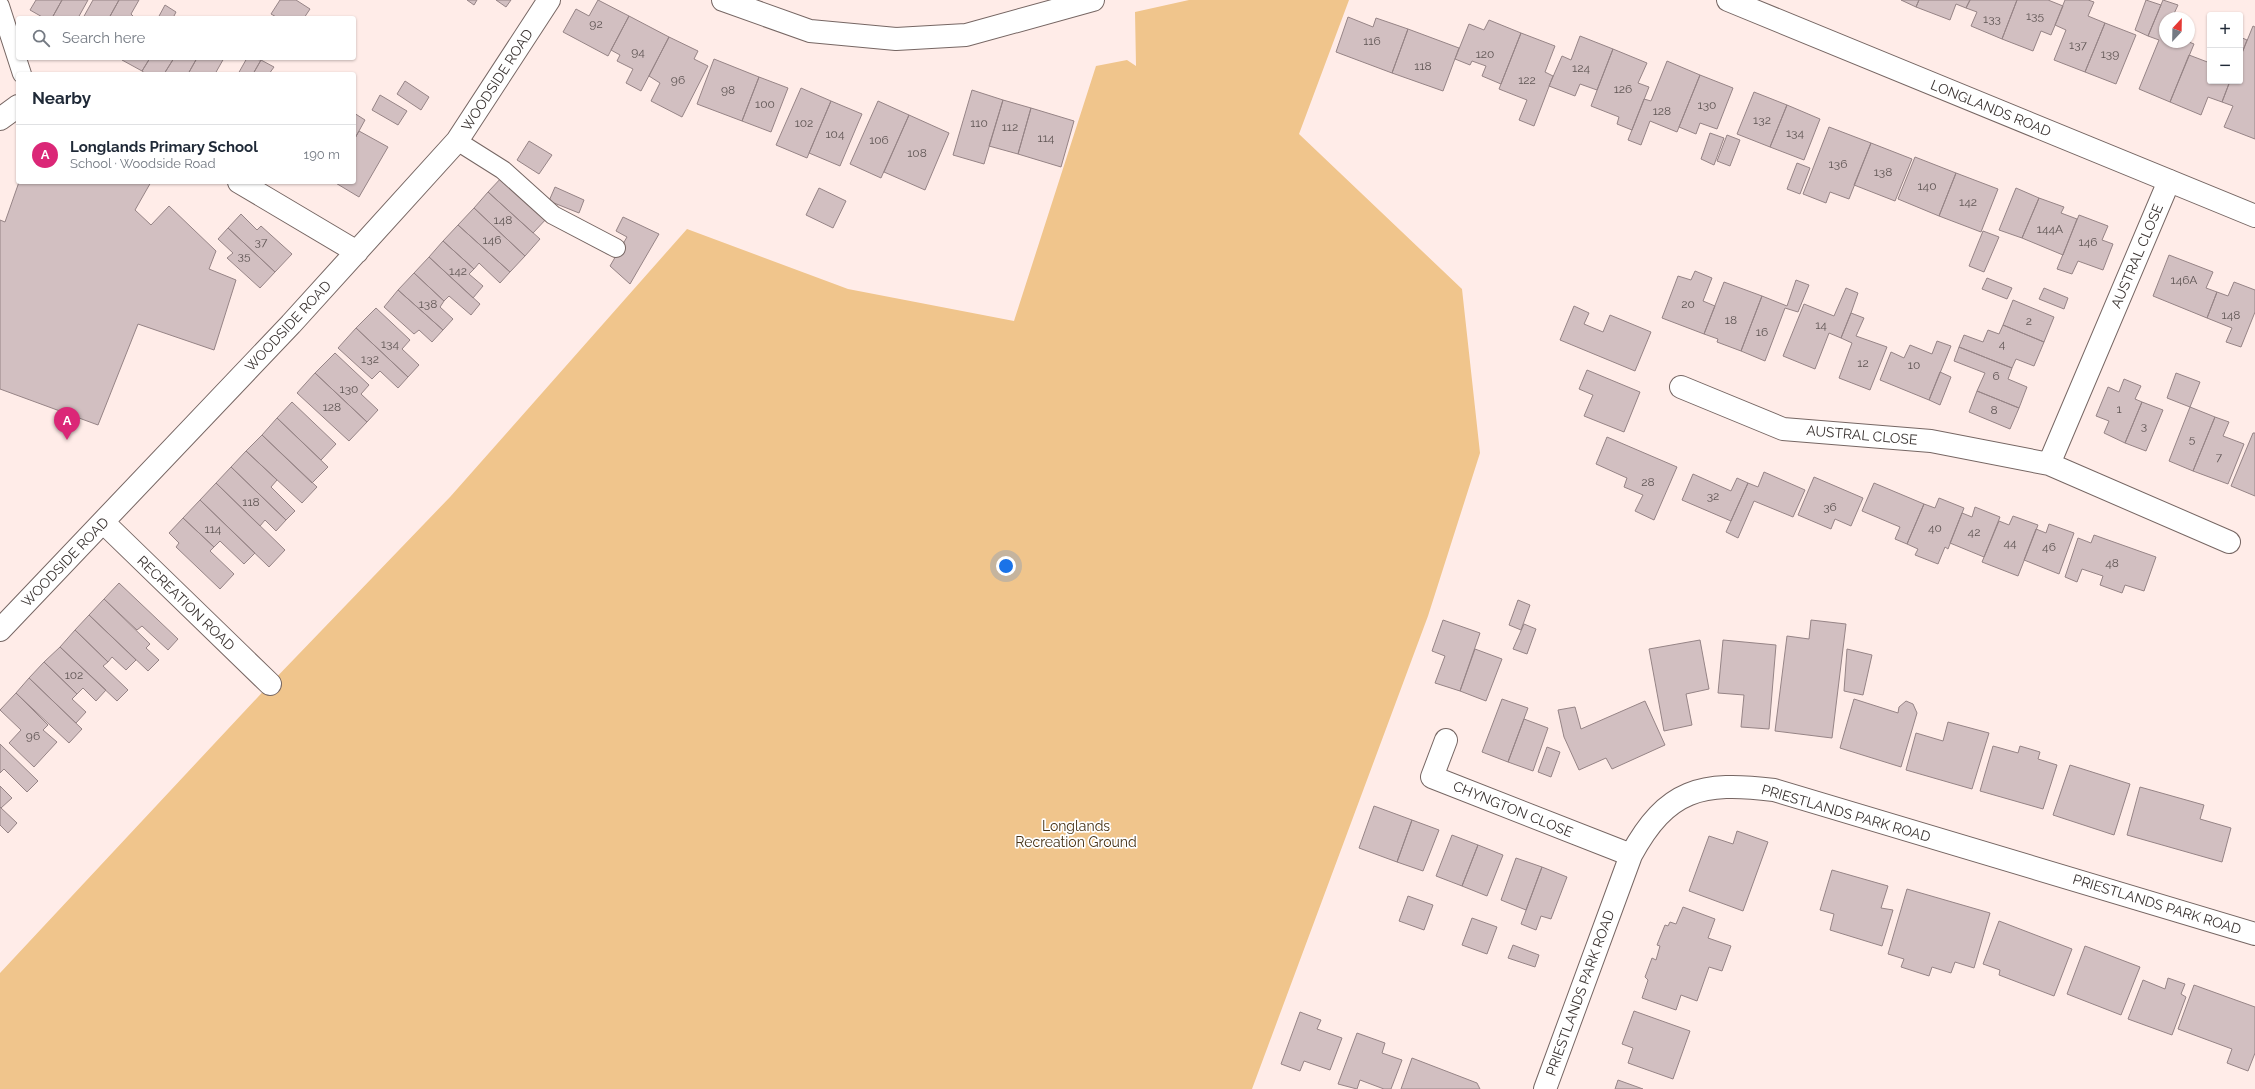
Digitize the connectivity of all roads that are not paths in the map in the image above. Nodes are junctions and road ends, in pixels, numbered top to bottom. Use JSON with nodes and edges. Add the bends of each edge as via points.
{"nodes":[{"id":1,"x":549,"y":0,"type":"edge"},
{"id":2,"x":723,"y":0,"type":"edge"},
{"id":3,"x":1728,"y":0,"type":"edge"},
{"id":4,"x":1086,"y":1,"type":"edge"},
{"id":5,"x":0,"y":6,"type":"edge"},
{"id":6,"x":16,"y":55,"type":"edge"},
{"id":7,"x":17,"y":60,"type":"edge"},
{"id":8,"x":21,"y":72,"type":"edge"},
{"id":9,"x":16,"y":107,"type":"edge"},
{"id":10,"x":0,"y":119,"type":"edge"},
{"id":11,"x":457,"y":141,"type":"junction"},
{"id":12,"x":2169,"y":181,"type":"junction"},
{"id":13,"x":242,"y":184,"type":"edge"},
{"id":14,"x":2255,"y":216,"type":"edge"},
{"id":15,"x":616,"y":248,"type":"dead end"},
{"id":16,"x":357,"y":252,"type":"junction"},
{"id":17,"x":1681,"y":387,"type":"dead end"},
{"id":18,"x":2049,"y":464,"type":"junction"},
{"id":19,"x":103,"y":522,"type":"junction"},
{"id":20,"x":2229,"y":542,"type":"dead end"},
{"id":21,"x":0,"y":630,"type":"edge"},
{"id":22,"x":270,"y":684,"type":"dead end"},
{"id":23,"x":1446,"y":740,"type":"dead end"},
{"id":24,"x":1631,"y":856,"type":"junction"},
{"id":25,"x":2255,"y":934,"type":"edge"},
{"id":26,"x":1545,"y":1089,"type":"edge"}],
"edges":[{"from":1,"to":11,"type":"street","name":"WOODSIDE ROAD"},
{"from":2,"to":4,"type":"street","via":[[810,31],[896,39],[966,35]]},
{"from":3,"to":12,"type":"street","name":"LONGLANDS ROAD"},
{"from":5,"to":6,"type":"lane"},
{"from":7,"to":8,"type":"lane"},
{"from":9,"to":10,"type":"street"},
{"from":11,"to":15,"type":"lane","via":[[503,170],[554,215]]},
{"from":11,"to":16,"type":"street","name":"WOODSIDE ROAD"},
{"from":12,"to":14,"type":"street","name":"LONGLANDS ROAD"},
{"from":12,"to":18,"type":"street","name":"AUSTRAL CLOSE"},
{"from":13,"to":16,"type":"street"},
{"from":16,"to":19,"type":"street","name":"WOODSIDE ROAD"},
{"from":17,"to":18,"type":"street","name":"AUSTRAL CLOSE","via":[[1783,429],[1931,441]]},
{"from":18,"to":20,"type":"street","name":"AUSTRAL CLOSE"},
{"from":19,"to":21,"type":"street","name":"WOODSIDE ROAD"},
{"from":19,"to":22,"type":"street","name":"RECREATION ROAD"},
{"from":23,"to":24,"type":"street","name":"CHYNGTON CLOSE","via":[[1432,777]]},
{"from":24,"to":25,"type":"street","name":"PRIESTLANDS PARK ROAD","via":[[1645,830],[1663,809],[1680,797],[1709,788],[1739,785],[1774,790]]},
{"from":24,"to":26,"type":"street","name":"PRIESTLANDS PARK ROAD"}]}
